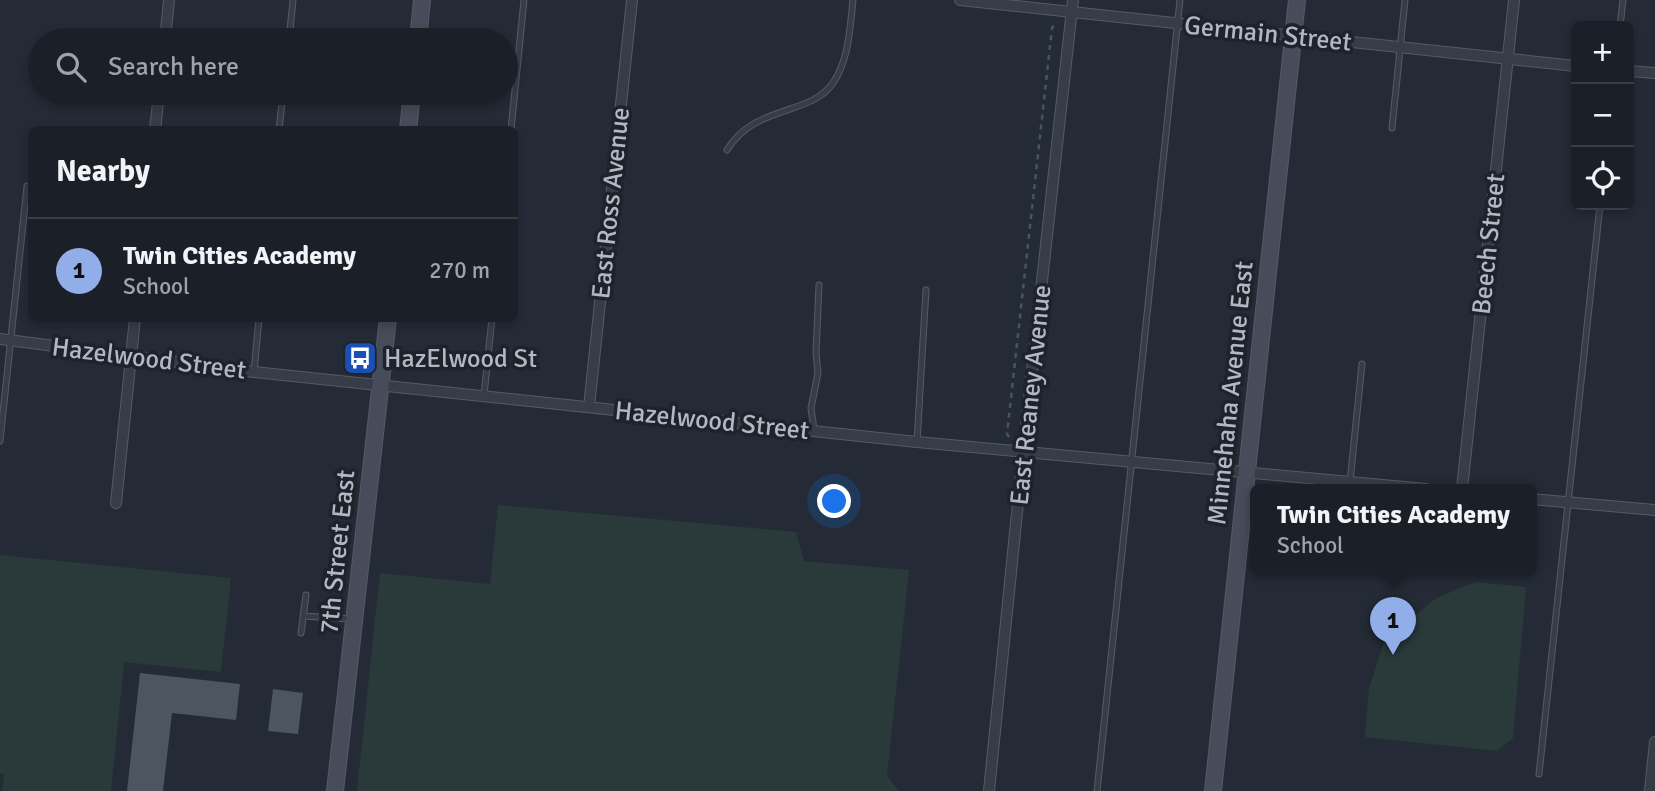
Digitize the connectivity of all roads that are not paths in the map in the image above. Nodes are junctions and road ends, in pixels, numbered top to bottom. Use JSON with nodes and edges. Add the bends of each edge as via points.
{"nodes":[{"id":1,"x":169,"y":0,"type":"edge"},
{"id":2,"x":293,"y":0,"type":"edge"},
{"id":3,"x":422,"y":0,"type":"edge"},
{"id":4,"x":524,"y":0,"type":"edge"},
{"id":5,"x":632,"y":0,"type":"edge"},
{"id":6,"x":853,"y":0,"type":"edge"},
{"id":7,"x":962,"y":0,"type":"edge"},
{"id":8,"x":1073,"y":0,"type":"edge"},
{"id":9,"x":1180,"y":0,"type":"edge"},
{"id":10,"x":1297,"y":0,"type":"edge"},
{"id":11,"x":1405,"y":0,"type":"edge"},
{"id":12,"x":1514,"y":0,"type":"edge"},
{"id":13,"x":1623,"y":0,"type":"edge"},
{"id":14,"x":1072,"y":12,"type":"junction"},
{"id":15,"x":1621,"y":21,"type":"edge"},
{"id":16,"x":1178,"y":23,"type":"junction"},
{"id":17,"x":166,"y":28,"type":"edge"},
{"id":18,"x":290,"y":28,"type":"edge"},
{"id":19,"x":419,"y":28,"type":"edge"},
{"id":20,"x":1293,"y":37,"type":"junction"},
{"id":21,"x":1399,"y":48,"type":"junction"},
{"id":22,"x":518,"y":60,"type":"edge"},
{"id":23,"x":1507,"y":60,"type":"junction"},
{"id":24,"x":1571,"y":66,"type":"edge"},
{"id":25,"x":1634,"y":71,"type":"edge"},
{"id":26,"x":1655,"y":73,"type":"edge"},
{"id":27,"x":158,"y":105,"type":"edge"},
{"id":28,"x":282,"y":105,"type":"edge"},
{"id":29,"x":411,"y":105,"type":"edge"},
{"id":30,"x":514,"y":105,"type":"edge"},
{"id":31,"x":155,"y":126,"type":"edge"},
{"id":32,"x":279,"y":126,"type":"edge"},
{"id":33,"x":408,"y":126,"type":"edge"},
{"id":34,"x":511,"y":126,"type":"edge"},
{"id":35,"x":1392,"y":128,"type":"dead end"},
{"id":36,"x":727,"y":150,"type":"dead end"},
{"id":37,"x":27,"y":187,"type":"dead end"},
{"id":38,"x":1599,"y":210,"type":"edge"},
{"id":39,"x":819,"y":285,"type":"dead end"},
{"id":40,"x":926,"y":290,"type":"dead end"},
{"id":41,"x":135,"y":322,"type":"edge"},
{"id":42,"x":260,"y":322,"type":"edge"},
{"id":43,"x":388,"y":322,"type":"edge"},
{"id":44,"x":492,"y":322,"type":"edge"},
{"id":45,"x":6,"y":340,"type":"edge"},
{"id":46,"x":131,"y":355,"type":"junction"},
{"id":47,"x":1362,"y":364,"type":"dead end"},
{"id":48,"x":254,"y":372,"type":"junction"},
{"id":49,"x":380,"y":385,"type":"junction"},
{"id":50,"x":484,"y":395,"type":"junction"},
{"id":51,"x":589,"y":407,"type":"junction"},
{"id":52,"x":814,"y":430,"type":"junction"},
{"id":53,"x":0,"y":441,"type":"edge"},
{"id":54,"x":917,"y":442,"type":"junction"},
{"id":55,"x":1023,"y":453,"type":"junction"},
{"id":56,"x":1130,"y":460,"type":"junction"},
{"id":57,"x":1246,"y":472,"type":"junction"},
{"id":58,"x":1350,"y":482,"type":"junction"},
{"id":59,"x":1372,"y":484,"type":"edge"},
{"id":60,"x":1463,"y":484,"type":"edge"},
{"id":61,"x":1537,"y":499,"type":"edge"},
{"id":62,"x":1569,"y":502,"type":"junction"},
{"id":63,"x":116,"y":503,"type":"dead end"},
{"id":64,"x":1655,"y":510,"type":"edge"},
{"id":65,"x":306,"y":594,"type":"dead end"},
{"id":66,"x":303,"y":616,"type":"junction"},
{"id":67,"x":354,"y":620,"type":"junction"},
{"id":68,"x":301,"y":632,"type":"dead end"},
{"id":69,"x":1655,"y":742,"type":"edge"},
{"id":70,"x":1539,"y":774,"type":"dead end"},
{"id":71,"x":335,"y":791,"type":"edge"},
{"id":72,"x":989,"y":791,"type":"edge"},
{"id":73,"x":1097,"y":791,"type":"edge"},
{"id":74,"x":1213,"y":791,"type":"edge"},
{"id":75,"x":1650,"y":791,"type":"edge"}],
"edges":[{"from":1,"to":17,"type":"street"},
{"from":2,"to":18,"type":"lane"},
{"from":3,"to":19,"type":"main road"},
{"from":4,"to":22,"type":"lane"},
{"from":5,"to":51,"type":"street","name":"East Ross Avenue"},
{"from":6,"to":36,"type":"lane","via":[[845,54],[833,83],[812,100],[753,123]]},
{"from":7,"to":14,"type":"street","name":"Germain Street"},
{"from":8,"to":14,"type":"street","name":"East Reaney Avenue"},
{"from":9,"to":16,"type":"lane"},
{"from":10,"to":20,"type":"main road","name":"Minnehaha Avenue East"},
{"from":11,"to":21,"type":"lane"},
{"from":12,"to":23,"type":"street","name":"Beech Street"},
{"from":13,"to":15,"type":"lane"},
{"from":14,"to":16,"type":"street","name":"Germain Street"},
{"from":14,"to":55,"type":"street","name":"East Reaney Avenue"},
{"from":16,"to":20,"type":"street","name":"Germain Street"},
{"from":16,"to":56,"type":"lane"},
{"from":20,"to":21,"type":"street","name":"Germain Street"},
{"from":20,"to":57,"type":"main road","name":"Minnehaha Avenue East"},
{"from":21,"to":23,"type":"street","name":"Germain Street"},
{"from":21,"to":35,"type":"lane"},
{"from":23,"to":24,"type":"street","name":"Germain Street"},
{"from":23,"to":60,"type":"street","name":"Beech Street"},
{"from":25,"to":26,"type":"street"},
{"from":27,"to":31,"type":"street"},
{"from":28,"to":32,"type":"lane"},
{"from":29,"to":33,"type":"main road"},
{"from":30,"to":34,"type":"lane"},
{"from":37,"to":45,"type":"lane"},
{"from":38,"to":62,"type":"lane"},
{"from":39,"to":52,"type":"lane","via":[[818,373],[811,408]]},
{"from":40,"to":54,"type":"lane"},
{"from":41,"to":46,"type":"street"},
{"from":42,"to":48,"type":"lane"},
{"from":43,"to":49,"type":"main road","name":"7th Street East"},
{"from":44,"to":50,"type":"lane"},
{"from":45,"to":46,"type":"street","name":"Hazelwood Street"},
{"from":45,"to":53,"type":"lane"},
{"from":46,"to":48,"type":"street","name":"Hazelwood Street"},
{"from":46,"to":63,"type":"street"},
{"from":47,"to":58,"type":"lane"},
{"from":48,"to":49,"type":"street","name":"Hazelwood Street"},
{"from":49,"to":50,"type":"street","name":"Hazelwood Street"},
{"from":49,"to":67,"type":"main road","name":"7th Street East"},
{"from":50,"to":51,"type":"street","name":"Hazelwood Street"},
{"from":51,"to":52,"type":"street","name":"Hazelwood Street"},
{"from":52,"to":54,"type":"street","name":"Hazelwood Street"},
{"from":54,"to":55,"type":"street","name":"Hazelwood Street"},
{"from":55,"to":56,"type":"street","name":"Hazelwood Street"},
{"from":55,"to":72,"type":"street","name":"East Reaney Avenue"},
{"from":56,"to":57,"type":"street","name":"Hazelwood Street"},
{"from":56,"to":73,"type":"lane"},
{"from":57,"to":58,"type":"street","name":"Hazelwood Street"},
{"from":57,"to":74,"type":"main road","name":"Minnehaha Avenue East"},
{"from":58,"to":59,"type":"street","name":"Hazelwood Street"},
{"from":61,"to":62,"type":"street"},
{"from":62,"to":64,"type":"street"},
{"from":62,"to":70,"type":"lane"},
{"from":65,"to":66,"type":"lane"},
{"from":66,"to":67,"type":"lane"},
{"from":66,"to":68,"type":"lane"},
{"from":67,"to":71,"type":"main road","name":"7th Street East"},
{"from":69,"to":75,"type":"street"}]}
